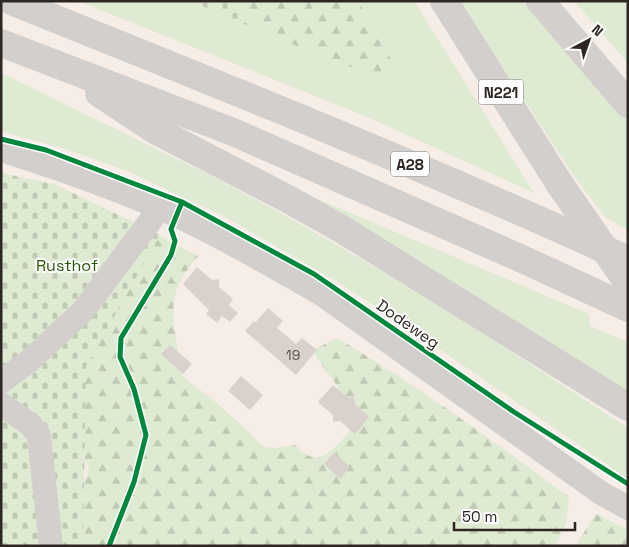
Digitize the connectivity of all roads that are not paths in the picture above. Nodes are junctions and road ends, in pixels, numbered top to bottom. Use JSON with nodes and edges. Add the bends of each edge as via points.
{"nodes":[{"id":1,"x":11,"y":1,"type":"edge"},
{"id":2,"x":444,"y":1,"type":"edge"},
{"id":3,"x":540,"y":1,"type":"edge"},
{"id":4,"x":1,"y":43,"type":"edge"},
{"id":5,"x":58,"y":66,"type":"junction"},
{"id":6,"x":628,"y":104,"type":"edge"},
{"id":7,"x":1,"y":150,"type":"edge"},
{"id":8,"x":160,"y":208,"type":"junction"},
{"id":9,"x":628,"y":260,"type":"edge"},
{"id":10,"x":628,"y":283,"type":"edge"},
{"id":11,"x":628,"y":308,"type":"edge"},
{"id":12,"x":1,"y":382,"type":"edge"},
{"id":13,"x":1,"y":404,"type":"edge"},
{"id":14,"x":628,"y":407,"type":"edge"},
{"id":15,"x":628,"y":508,"type":"edge"},
{"id":16,"x":51,"y":546,"type":"edge"}],
"edges":[{"from":1,"to":9,"type":"main road","number":"A28","via":[[262,101],[536,217]]},
{"from":2,"to":10,"type":"main road","number":"N221","via":[[558,182]]},
{"from":3,"to":6,"type":"main road"},
{"from":4,"to":5,"type":"main road","number":"A28"},
{"from":5,"to":11,"type":"main road","number":"A28","via":[[233,132]]},
{"from":5,"to":14,"type":"main road","number":"A28","via":[[155,130],[343,230]]},
{"from":7,"to":8,"type":"street","name":"Dodeweg","via":[[108,186]]},
{"from":8,"to":12,"type":"street","via":[[83,312],[30,361]]},
{"from":8,"to":15,"type":"street","name":"Dodeweg","via":[[323,295],[601,493]]},
{"from":13,"to":16,"type":"street","via":[[31,425],[39,436]]}]}
